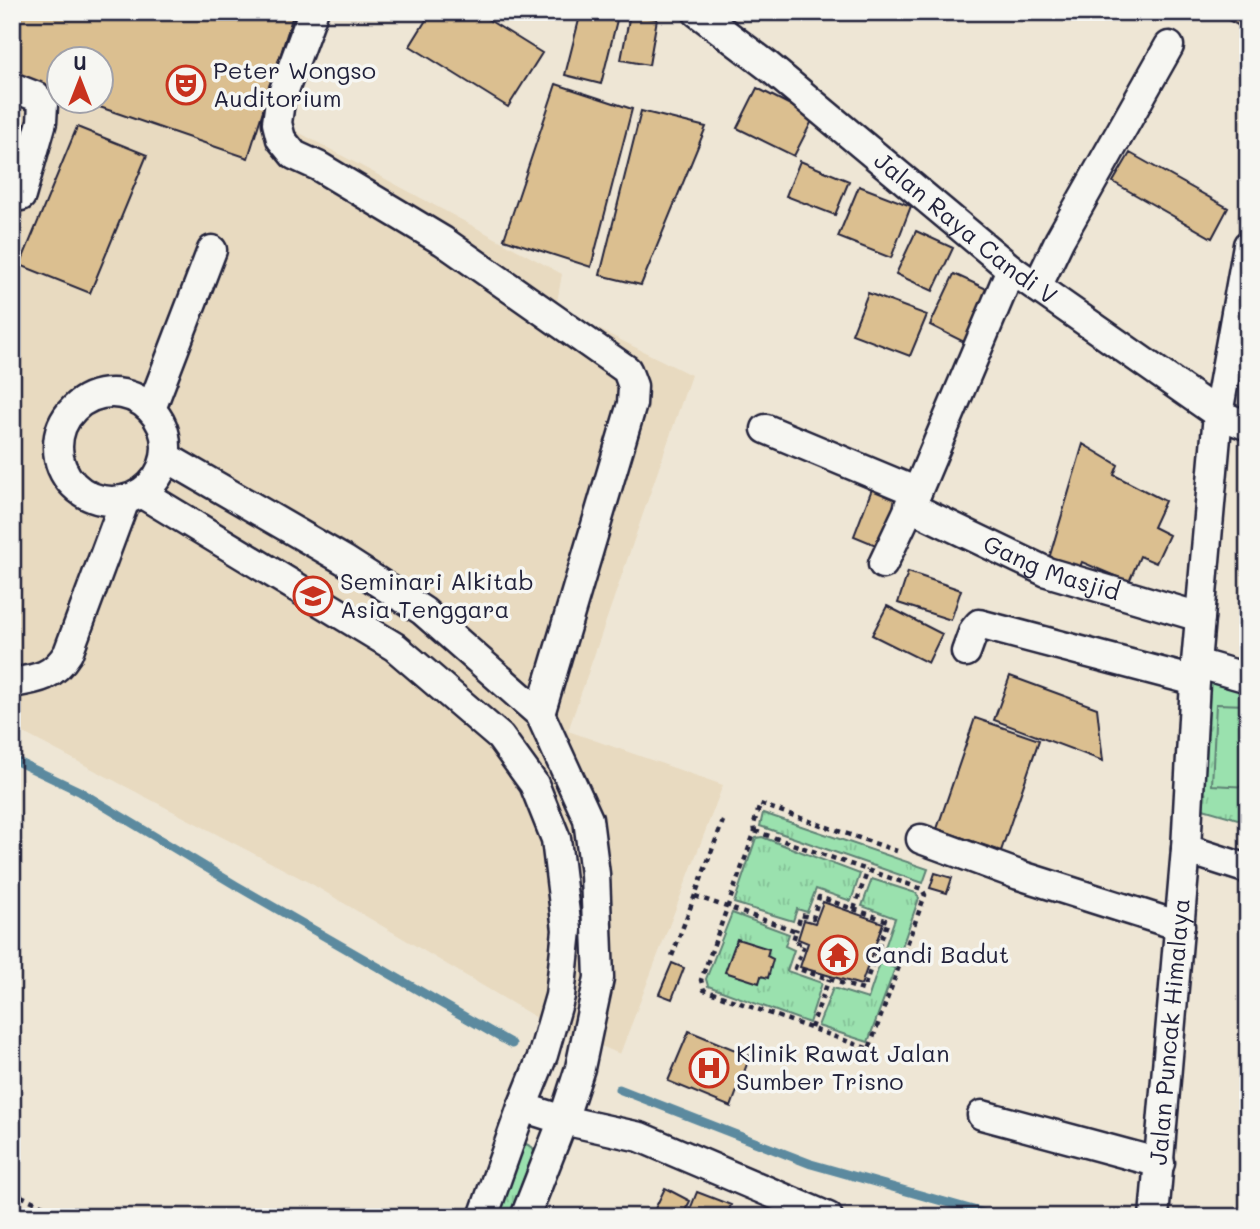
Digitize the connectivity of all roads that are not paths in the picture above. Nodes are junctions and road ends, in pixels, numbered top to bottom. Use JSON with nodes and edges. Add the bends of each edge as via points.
{"nodes":[{"id":1,"x":313,"y":12,"type":"edge"},
{"id":2,"x":697,"y":12,"type":"edge"},
{"id":3,"x":1169,"y":46,"type":"dead end"},
{"id":4,"x":12,"y":87,"type":"edge"},
{"id":5,"x":21,"y":196,"type":"dead end"},
{"id":6,"x":1248,"y":245,"type":"edge"},
{"id":7,"x":212,"y":250,"type":"dead end"},
{"id":8,"x":1011,"y":269,"type":"junction"},
{"id":9,"x":1037,"y":287,"type":"junction"},
{"id":10,"x":151,"y":409,"type":"junction"},
{"id":11,"x":1218,"y":414,"type":"junction"},
{"id":12,"x":1248,"y":426,"type":"edge"},
{"id":13,"x":766,"y":429,"type":"dead end"},
{"id":14,"x":166,"y":457,"type":"junction"},
{"id":15,"x":133,"y":497,"type":"junction"},
{"id":16,"x":913,"y":499,"type":"junction"},
{"id":17,"x":883,"y":564,"type":"dead end"},
{"id":18,"x":1200,"y":617,"type":"junction"},
{"id":19,"x":966,"y":652,"type":"dead end"},
{"id":20,"x":1195,"y":672,"type":"junction"},
{"id":21,"x":1248,"y":678,"type":"edge"},
{"id":22,"x":12,"y":683,"type":"edge"},
{"id":23,"x":540,"y":714,"type":"junction"},
{"id":24,"x":912,"y":846,"type":"road end"},
{"id":25,"x":1186,"y":849,"type":"junction"},
{"id":26,"x":1248,"y":869,"type":"edge"},
{"id":27,"x":1180,"y":926,"type":"junction"},
{"id":28,"x":522,"y":1107,"type":"junction"},
{"id":29,"x":982,"y":1115,"type":"dead end"},
{"id":30,"x":563,"y":1120,"type":"junction"},
{"id":31,"x":1160,"y":1163,"type":"junction"},
{"id":32,"x":483,"y":1217,"type":"edge"},
{"id":33,"x":525,"y":1217,"type":"edge"},
{"id":34,"x":828,"y":1217,"type":"edge"},
{"id":35,"x":1154,"y":1217,"type":"edge"}],
"edges":[{"from":1,"to":23,"type":"street","via":[[280,101],[277,123],[281,139],[294,155],[443,241],[627,370],[633,386],[632,404]]},
{"from":2,"to":8,"type":"street","name":"Jalan Raya Candi V"},
{"from":3,"to":9,"type":"street"},
{"from":4,"to":5,"type":"street","via":[[43,104]]},
{"from":6,"to":11,"type":"street","name":"Jalan Puncak Himalaya"},
{"from":7,"to":10,"type":"street"},
{"from":8,"to":9,"type":"street","name":"Jalan Raya Candi V"},
{"from":8,"to":16,"type":"street"},
{"from":9,"to":11,"type":"street","name":"Jalan Raya Candi V"},
{"from":10,"to":14,"type":"street","via":[[161,423]]},
{"from":10,"to":15,"type":"street","via":[[118,393],[99,395],[82,402],[60,432],[62,469],[73,484],[88,496],[106,501]]},
{"from":11,"to":12,"type":"street","name":"Jalan Raya Candi V"},
{"from":11,"to":18,"type":"street","name":"Jalan Puncak Himalaya"},
{"from":13,"to":16,"type":"street","name":"Gang Masjid"},
{"from":14,"to":15,"type":"street","via":[[153,483]]},
{"from":14,"to":23,"type":"street","via":[[344,559],[423,611]]},
{"from":15,"to":22,"type":"street","via":[[59,667],[38,679]]},
{"from":15,"to":28,"type":"street","via":[[395,647],[500,737],[534,784],[556,839],[567,930],[560,996]]},
{"from":16,"to":17,"type":"street"},
{"from":16,"to":18,"type":"street","name":"Gang Masjid","via":[[1047,572]]},
{"from":18,"to":20,"type":"street","name":"Jalan Puncak Himalaya"},
{"from":19,"to":20,"type":"street","via":[[979,624]]},
{"from":20,"to":21,"type":"street"},
{"from":20,"to":25,"type":"street","name":"Jalan Puncak Himalaya"},
{"from":23,"to":30,"type":"street","via":[[588,819],[595,874],[599,978],[580,1068]]},
{"from":24,"to":27,"type":"street"},
{"from":25,"to":26,"type":"street"},
{"from":25,"to":27,"type":"street","name":"Jalan Puncak Himalaya"},
{"from":27,"to":31,"type":"street","name":"Jalan Puncak Himalaya"},
{"from":28,"to":30,"type":"street"},
{"from":28,"to":32,"type":"street"},
{"from":29,"to":31,"type":"street"},
{"from":30,"to":33,"type":"street"},
{"from":30,"to":34,"type":"street","via":[[640,1137]]},
{"from":31,"to":35,"type":"street","name":"Jalan Puncak Himalaya"}]}
